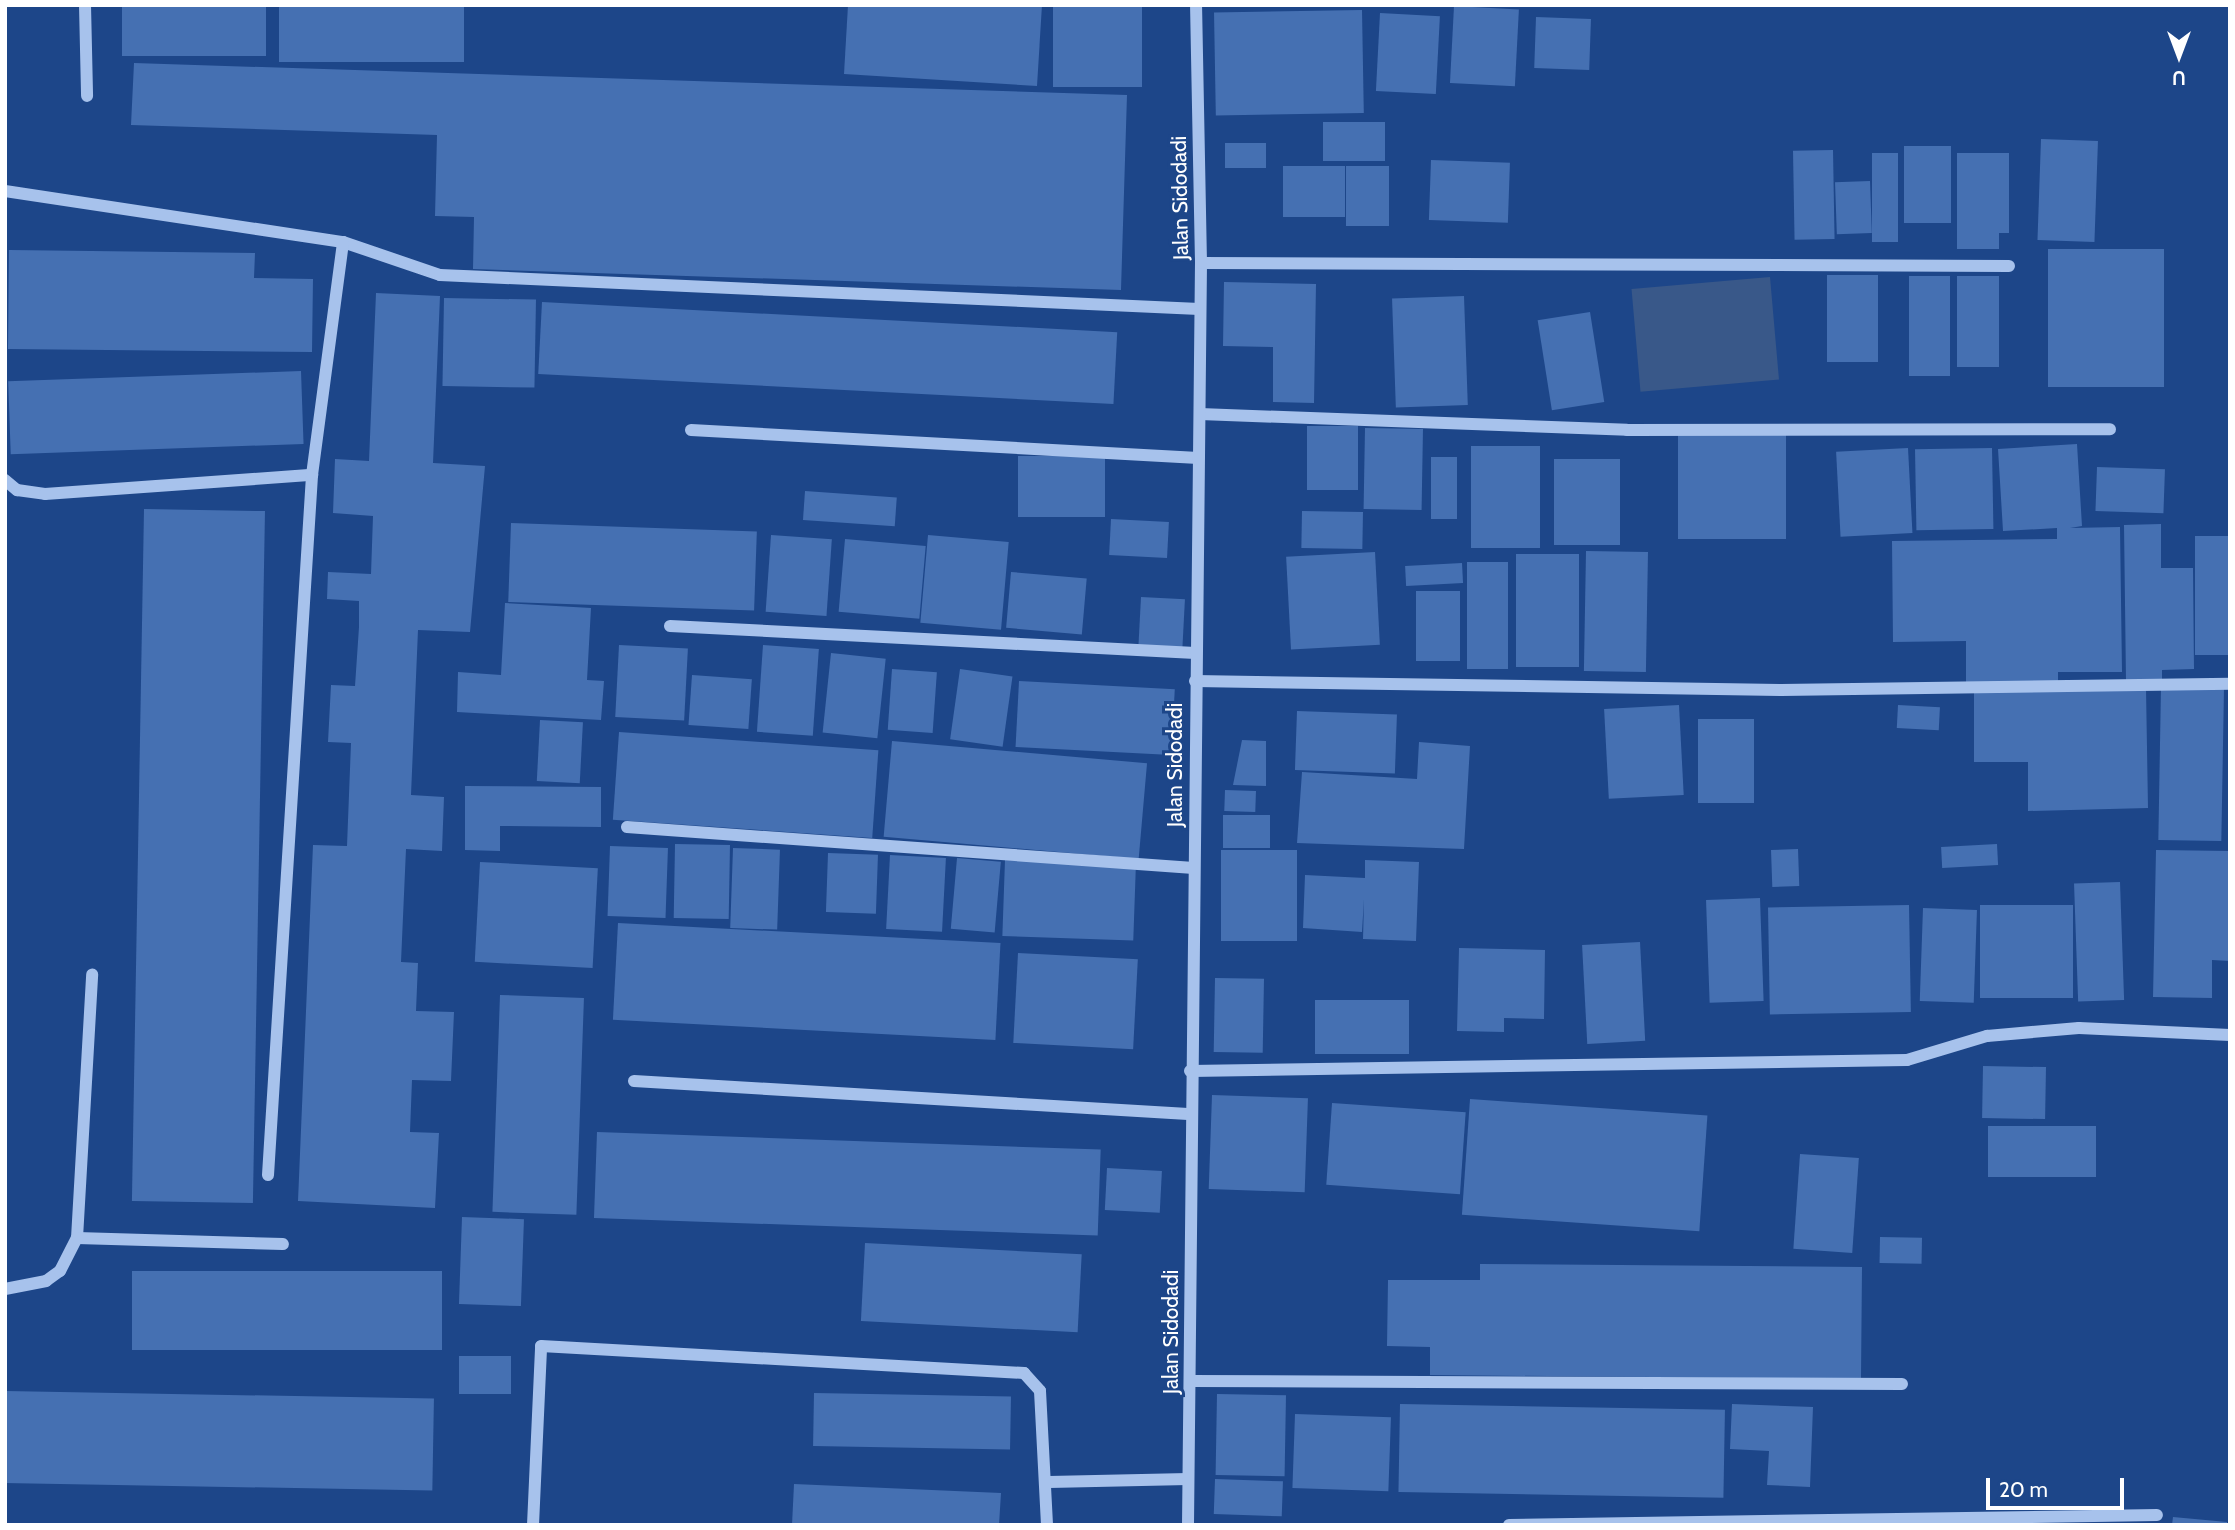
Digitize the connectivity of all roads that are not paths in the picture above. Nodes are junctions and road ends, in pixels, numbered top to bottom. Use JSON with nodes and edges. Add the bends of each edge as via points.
{"nodes":[{"id":1,"x":85,"y":5,"type":"edge"},
{"id":2,"x":1196,"y":5,"type":"edge"},
{"id":3,"x":87,"y":96,"type":"dead end"},
{"id":4,"x":5,"y":191,"type":"edge"},
{"id":5,"x":343,"y":242,"type":"junction"},
{"id":6,"x":1201,"y":263,"type":"junction"},
{"id":7,"x":2009,"y":266,"type":"dead end"},
{"id":8,"x":1199,"y":309,"type":"junction"},
{"id":9,"x":1200,"y":414,"type":"junction"},
{"id":10,"x":2110,"y":429,"type":"dead end"},
{"id":11,"x":691,"y":430,"type":"dead end"},
{"id":12,"x":1199,"y":458,"type":"junction"},
{"id":13,"x":312,"y":475,"type":"junction"},
{"id":14,"x":5,"y":480,"type":"edge"},
{"id":15,"x":670,"y":626,"type":"dead end"},
{"id":16,"x":1195,"y":653,"type":"junction"},
{"id":17,"x":1195,"y":681,"type":"junction"},
{"id":18,"x":2230,"y":684,"type":"edge"},
{"id":19,"x":627,"y":827,"type":"dead end"},
{"id":20,"x":1194,"y":868,"type":"junction"},
{"id":21,"x":92,"y":974,"type":"dead end"},
{"id":22,"x":2230,"y":1035,"type":"edge"},
{"id":23,"x":1190,"y":1072,"type":"junction"},
{"id":24,"x":634,"y":1081,"type":"dead end"},
{"id":25,"x":1188,"y":1114,"type":"junction"},
{"id":26,"x":268,"y":1175,"type":"dead end"},
{"id":27,"x":77,"y":1238,"type":"junction"},
{"id":28,"x":283,"y":1244,"type":"dead end"},
{"id":29,"x":5,"y":1289,"type":"edge"},
{"id":30,"x":1191,"y":1381,"type":"junction"},
{"id":31,"x":1902,"y":1384,"type":"dead end"},
{"id":32,"x":1188,"y":1479,"type":"junction"},
{"id":33,"x":1049,"y":1482,"type":"junction"},
{"id":34,"x":2157,"y":1515,"type":"dead end"},
{"id":35,"x":533,"y":1525,"type":"edge"},
{"id":36,"x":1047,"y":1525,"type":"edge"},
{"id":37,"x":1188,"y":1525,"type":"edge"},
{"id":38,"x":1509,"y":1525,"type":"edge"}],
"edges":[{"from":1,"to":3,"type":"street"},
{"from":2,"to":6,"type":"street","name":"Jalan Sidodadi"},
{"from":4,"to":5,"type":"street"},
{"from":5,"to":8,"type":"street","via":[[440,275]]},
{"from":5,"to":13,"type":"street"},
{"from":6,"to":7,"type":"street"},
{"from":6,"to":8,"type":"street","name":"Jalan Sidodadi"},
{"from":8,"to":9,"type":"street","name":"Jalan Sidodadi"},
{"from":9,"to":10,"type":"street","via":[[1627,430]]},
{"from":9,"to":12,"type":"street","name":"Jalan Sidodadi"},
{"from":11,"to":12,"type":"street"},
{"from":12,"to":16,"type":"street","name":"Jalan Sidodadi"},
{"from":13,"to":14,"type":"street","via":[[45,494],[17,490]]},
{"from":13,"to":26,"type":"street"},
{"from":15,"to":16,"type":"street"},
{"from":16,"to":17,"type":"street","name":"Jalan Sidodadi"},
{"from":17,"to":18,"type":"street","via":[[1781,690]]},
{"from":17,"to":20,"type":"street","name":"Jalan Sidodadi"},
{"from":19,"to":20,"type":"street"},
{"from":20,"to":23,"type":"street","name":"Jalan Sidodadi"},
{"from":21,"to":27,"type":"street"},
{"from":22,"to":23,"type":"street","via":[[2079,1028],[1987,1036],[1907,1060]]},
{"from":23,"to":25,"type":"street","name":"Jalan Sidodadi"},
{"from":24,"to":25,"type":"street"},
{"from":25,"to":30,"type":"street","name":"Jalan Sidodadi"},
{"from":27,"to":28,"type":"street"},
{"from":27,"to":29,"type":"street","via":[[60,1271],[46,1281]]},
{"from":30,"to":31,"type":"street"},
{"from":30,"to":32,"type":"street","name":"Jalan Sidodadi"},
{"from":32,"to":33,"type":"street"},
{"from":32,"to":37,"type":"street","name":"Jalan Sidodadi"},
{"from":33,"to":35,"type":"street","via":[[1040,1391],[1024,1373],[541,1346]]},
{"from":33,"to":36,"type":"street"},
{"from":34,"to":38,"type":"street"}]}
